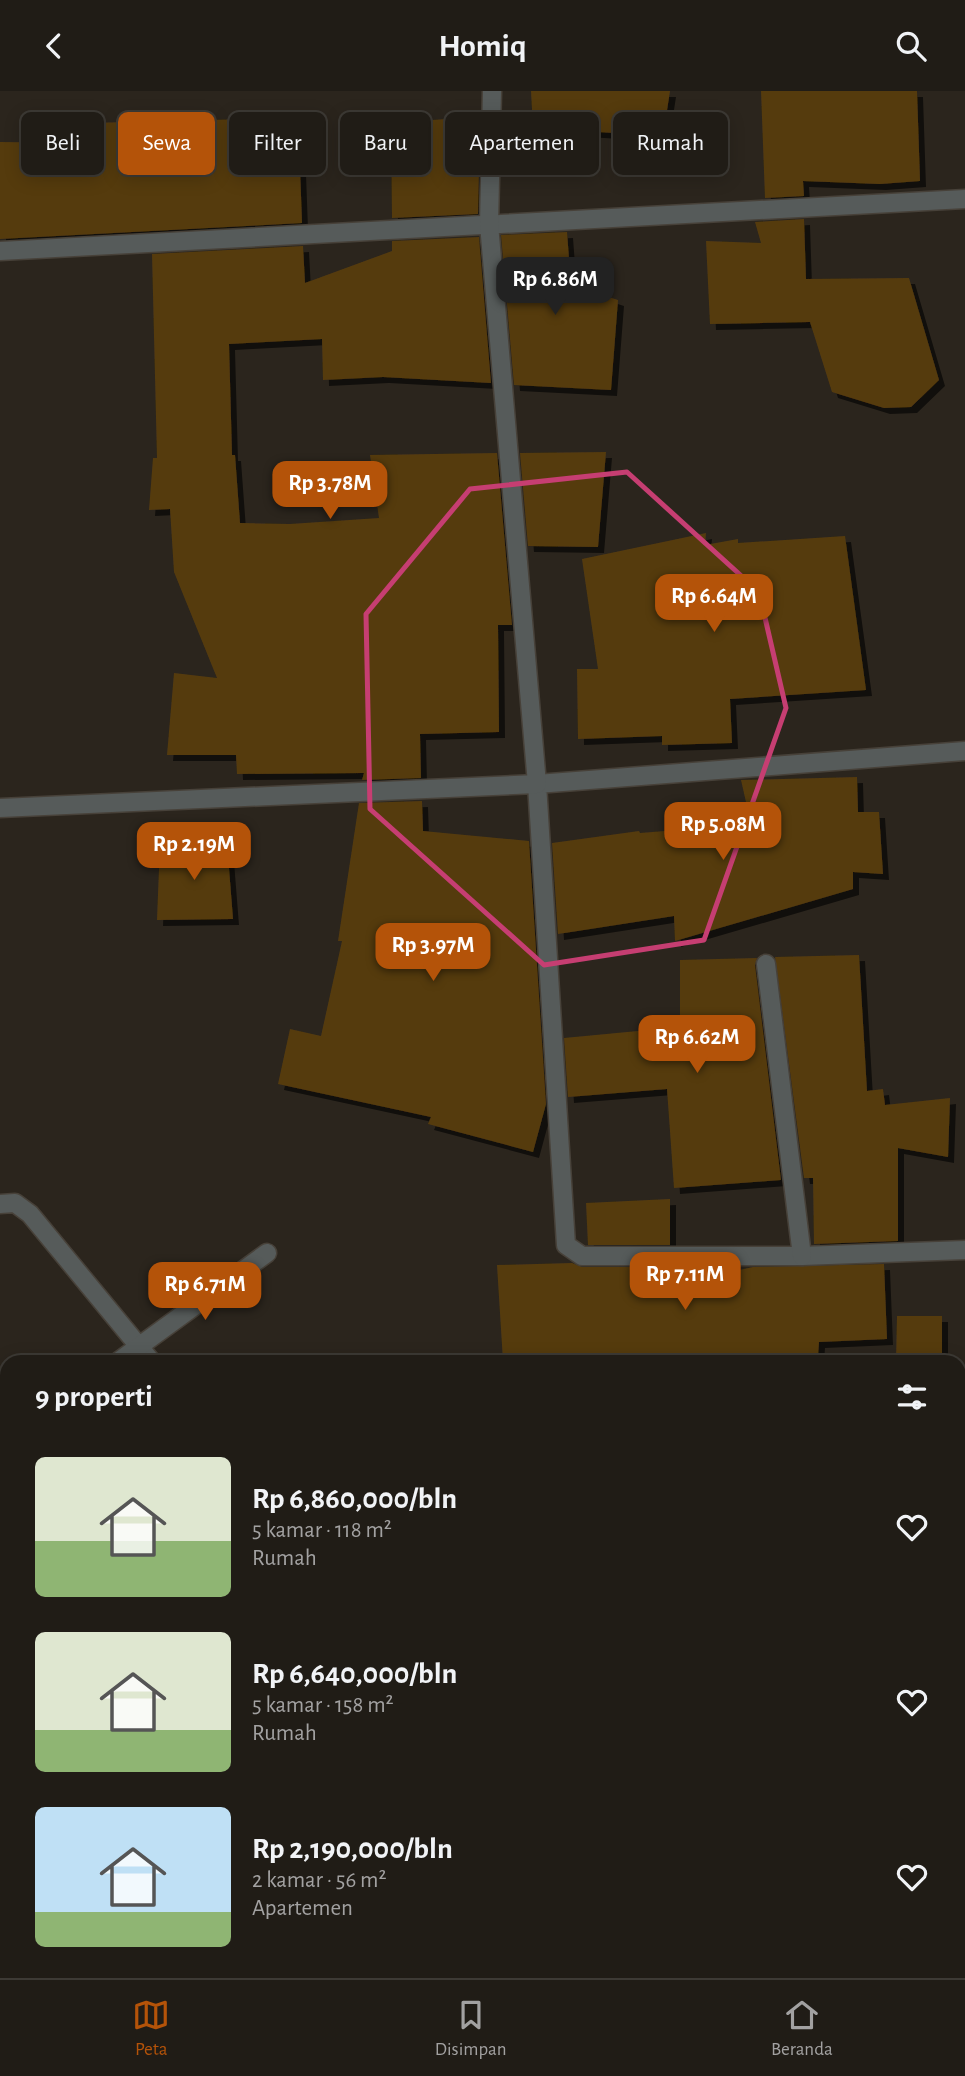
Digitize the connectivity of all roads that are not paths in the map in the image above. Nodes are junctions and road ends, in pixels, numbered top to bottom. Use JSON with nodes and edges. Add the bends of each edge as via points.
{"nodes":[{"id":1,"x":492,"y":91,"type":"edge"},
{"id":2,"x":965,"y":199,"type":"edge"},
{"id":3,"x":489,"y":224,"type":"junction"},
{"id":4,"x":0,"y":251,"type":"edge"},
{"id":5,"x":965,"y":751,"type":"edge"},
{"id":6,"x":537,"y":784,"type":"junction"},
{"id":7,"x":0,"y":808,"type":"edge"},
{"id":8,"x":766,"y":964,"type":"dead end"},
{"id":9,"x":0,"y":1204,"type":"edge"},
{"id":10,"x":965,"y":1249,"type":"edge"},
{"id":11,"x":267,"y":1253,"type":"dead end"},
{"id":12,"x":802,"y":1256,"type":"junction"},
{"id":13,"x":139,"y":1346,"type":"junction"},
{"id":14,"x":127,"y":1355,"type":"edge"},
{"id":15,"x":146,"y":1355,"type":"edge"}],
"edges":[{"from":1,"to":3,"type":"street"},
{"from":2,"to":3,"type":"street"},
{"from":3,"to":4,"type":"street"},
{"from":3,"to":6,"type":"street"},
{"from":5,"to":6,"type":"street"},
{"from":6,"to":7,"type":"street"},
{"from":6,"to":12,"type":"street","via":[[566,1245],[582,1256]]},
{"from":8,"to":12,"type":"street"},
{"from":9,"to":13,"type":"street","via":[[15,1203],[30,1214]]},
{"from":10,"to":12,"type":"street"},
{"from":11,"to":13,"type":"street"},
{"from":13,"to":14,"type":"street"},
{"from":13,"to":15,"type":"street"}]}
